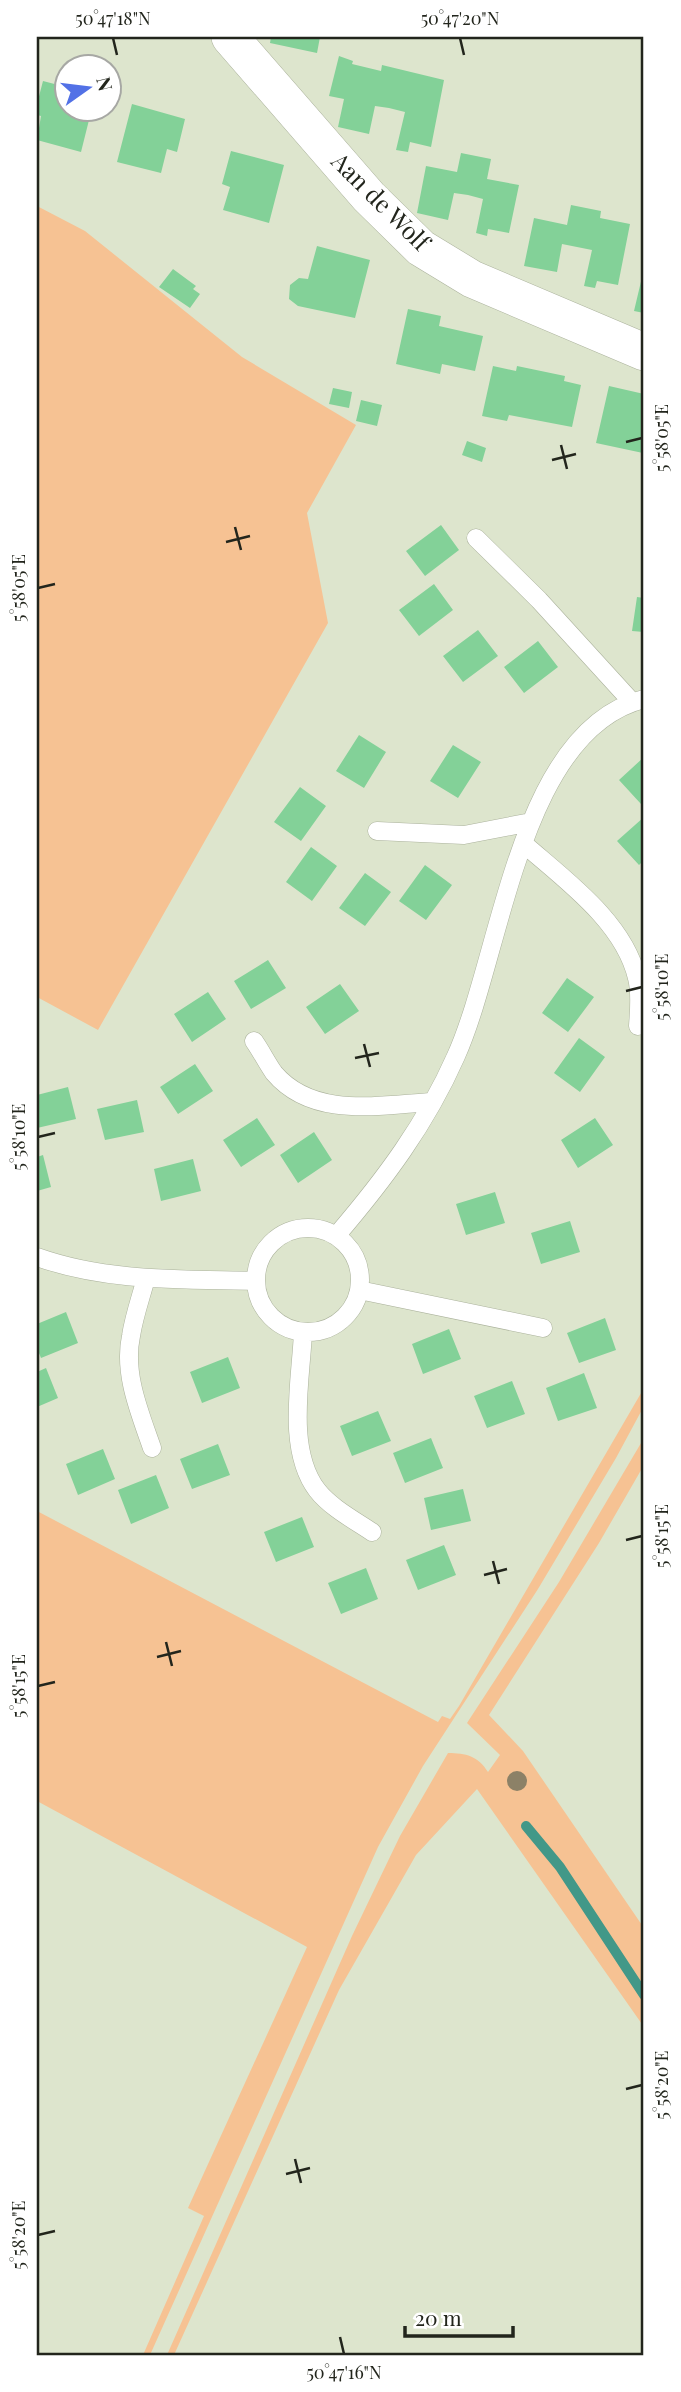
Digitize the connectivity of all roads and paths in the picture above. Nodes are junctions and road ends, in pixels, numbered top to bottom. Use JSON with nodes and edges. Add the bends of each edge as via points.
{"nodes":[{"id":1,"x":230,"y":37,"type":"edge"},
{"id":2,"x":644,"y":352,"type":"edge"},
{"id":3,"x":476,"y":538,"type":"dead end"},
{"id":4,"x":638,"y":701,"type":"edge"},
{"id":5,"x":531,"y":822,"type":"junction"},
{"id":6,"x":377,"y":831,"type":"dead end"},
{"id":7,"x":524,"y":844,"type":"junction"},
{"id":8,"x":638,"y":1026,"type":"dead end"},
{"id":9,"x":254,"y":1041,"type":"dead end"},
{"id":10,"x":432,"y":1102,"type":"junction"},
{"id":11,"x":336,"y":1237,"type":"junction"},
{"id":12,"x":37,"y":1257,"type":"edge"},
{"id":13,"x":146,"y":1278,"type":"junction"},
{"id":14,"x":256,"y":1281,"type":"junction"},
{"id":15,"x":359,"y":1290,"type":"junction"},
{"id":16,"x":543,"y":1328,"type":"dead end"},
{"id":17,"x":303,"y":1332,"type":"junction"},
{"id":18,"x":152,"y":1448,"type":"dead end"},
{"id":19,"x":372,"y":1532,"type":"dead end"}],
"edges":[{"from":1,"to":2,"type":"street","name":"Aan de Wolf","via":[[369,197],[421,248],[472,279]]},
{"from":3,"to":4,"type":"lane"},
{"from":4,"to":5,"type":"lane","via":[[606,715],[580,736],[559,764]]},
{"from":5,"to":6,"type":"lane","via":[[464,835]]},
{"from":5,"to":7,"type":"lane"},
{"from":7,"to":8,"type":"lane","via":[[595,909],[620,940],[637,978]]},
{"from":7,"to":10,"type":"lane","via":[[457,1055]]},
{"from":9,"to":10,"type":"lane","via":[[274,1072],[291,1089],[312,1100],[359,1107]]},
{"from":10,"to":11,"type":"lane","via":[[411,1142]]},
{"from":11,"to":14,"type":"lane","via":[[313,1229],[290,1231],[265,1251]]},
{"from":11,"to":15,"type":"lane","via":[[356,1260]]},
{"from":12,"to":13,"type":"lane","via":[[82,1270]]},
{"from":13,"to":14,"type":"lane"},
{"from":13,"to":18,"type":"lane","via":[[130,1338],[129,1362]]},
{"from":14,"to":17,"type":"lane","via":[[258,1297],[276,1321]]},
{"from":15,"to":16,"type":"lane"},
{"from":15,"to":17,"type":"lane","via":[[354,1305],[333,1326]]},
{"from":17,"to":19,"type":"lane","via":[[300,1422],[307,1474],[318,1492]]}]}
